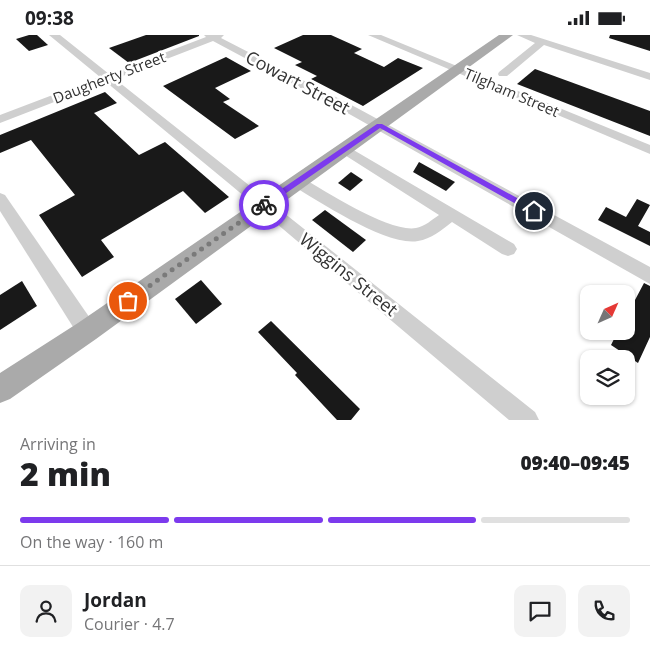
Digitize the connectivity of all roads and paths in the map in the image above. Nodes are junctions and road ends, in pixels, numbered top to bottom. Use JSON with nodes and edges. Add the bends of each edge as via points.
{"nodes":[{"id":1,"x":54,"y":35,"type":"edge"},
{"id":2,"x":373,"y":35,"type":"edge"},
{"id":3,"x":507,"y":35,"type":"edge"},
{"id":4,"x":522,"y":35,"type":"edge"},
{"id":5,"x":213,"y":36,"type":"edge"},
{"id":6,"x":542,"y":42,"type":"junction"},
{"id":7,"x":457,"y":69,"type":"junction"},
{"id":8,"x":503,"y":74,"type":"dead end"},
{"id":9,"x":650,"y":77,"type":"edge"},
{"id":10,"x":107,"y":78,"type":"junction"},
{"id":11,"x":0,"y":119,"type":"edge"},
{"id":12,"x":380,"y":126,"type":"junction"},
{"id":13,"x":345,"y":149,"type":"junction"},
{"id":14,"x":650,"y":149,"type":"edge"},
{"id":15,"x":298,"y":182,"type":"junction"},
{"id":16,"x":0,"y":199,"type":"edge"},
{"id":17,"x":265,"y":205,"type":"junction"},
{"id":18,"x":451,"y":215,"type":"junction"},
{"id":19,"x":508,"y":249,"type":"dead end"},
{"id":20,"x":650,"y":276,"type":"edge"},
{"id":21,"x":87,"y":331,"type":"junction"},
{"id":22,"x":0,"y":389,"type":"edge"},
{"id":23,"x":527,"y":420,"type":"edge"}],
"edges":[{"from":1,"to":10,"type":"street","name":"Wiggins Street"},
{"from":2,"to":7,"type":"street","name":"Tilgham Street"},
{"from":3,"to":7,"type":"main road"},
{"from":4,"to":6,"type":"street"},
{"from":5,"to":10,"type":"street","name":"Daugherty Street"},
{"from":5,"to":12,"type":"street","name":"Cowart Street"},
{"from":6,"to":8,"type":"street"},
{"from":6,"to":9,"type":"street"},
{"from":7,"to":12,"type":"main road"},
{"from":7,"to":14,"type":"street","name":"Tilgham Street"},
{"from":10,"to":11,"type":"street","name":"Daugherty Street"},
{"from":10,"to":17,"type":"street","name":"Wiggins Street"},
{"from":12,"to":13,"type":"main road"},
{"from":12,"to":20,"type":"street","name":"Cowart Street"},
{"from":13,"to":15,"type":"main road"},
{"from":13,"to":18,"type":"street"},
{"from":15,"to":17,"type":"main road"},
{"from":15,"to":18,"type":"street","via":[[399,234],[416,235]]},
{"from":16,"to":21,"type":"street"},
{"from":17,"to":21,"type":"main road"},
{"from":17,"to":23,"type":"street","name":"Wiggins Street"},
{"from":18,"to":19,"type":"street"},
{"from":21,"to":22,"type":"main road"}]}
